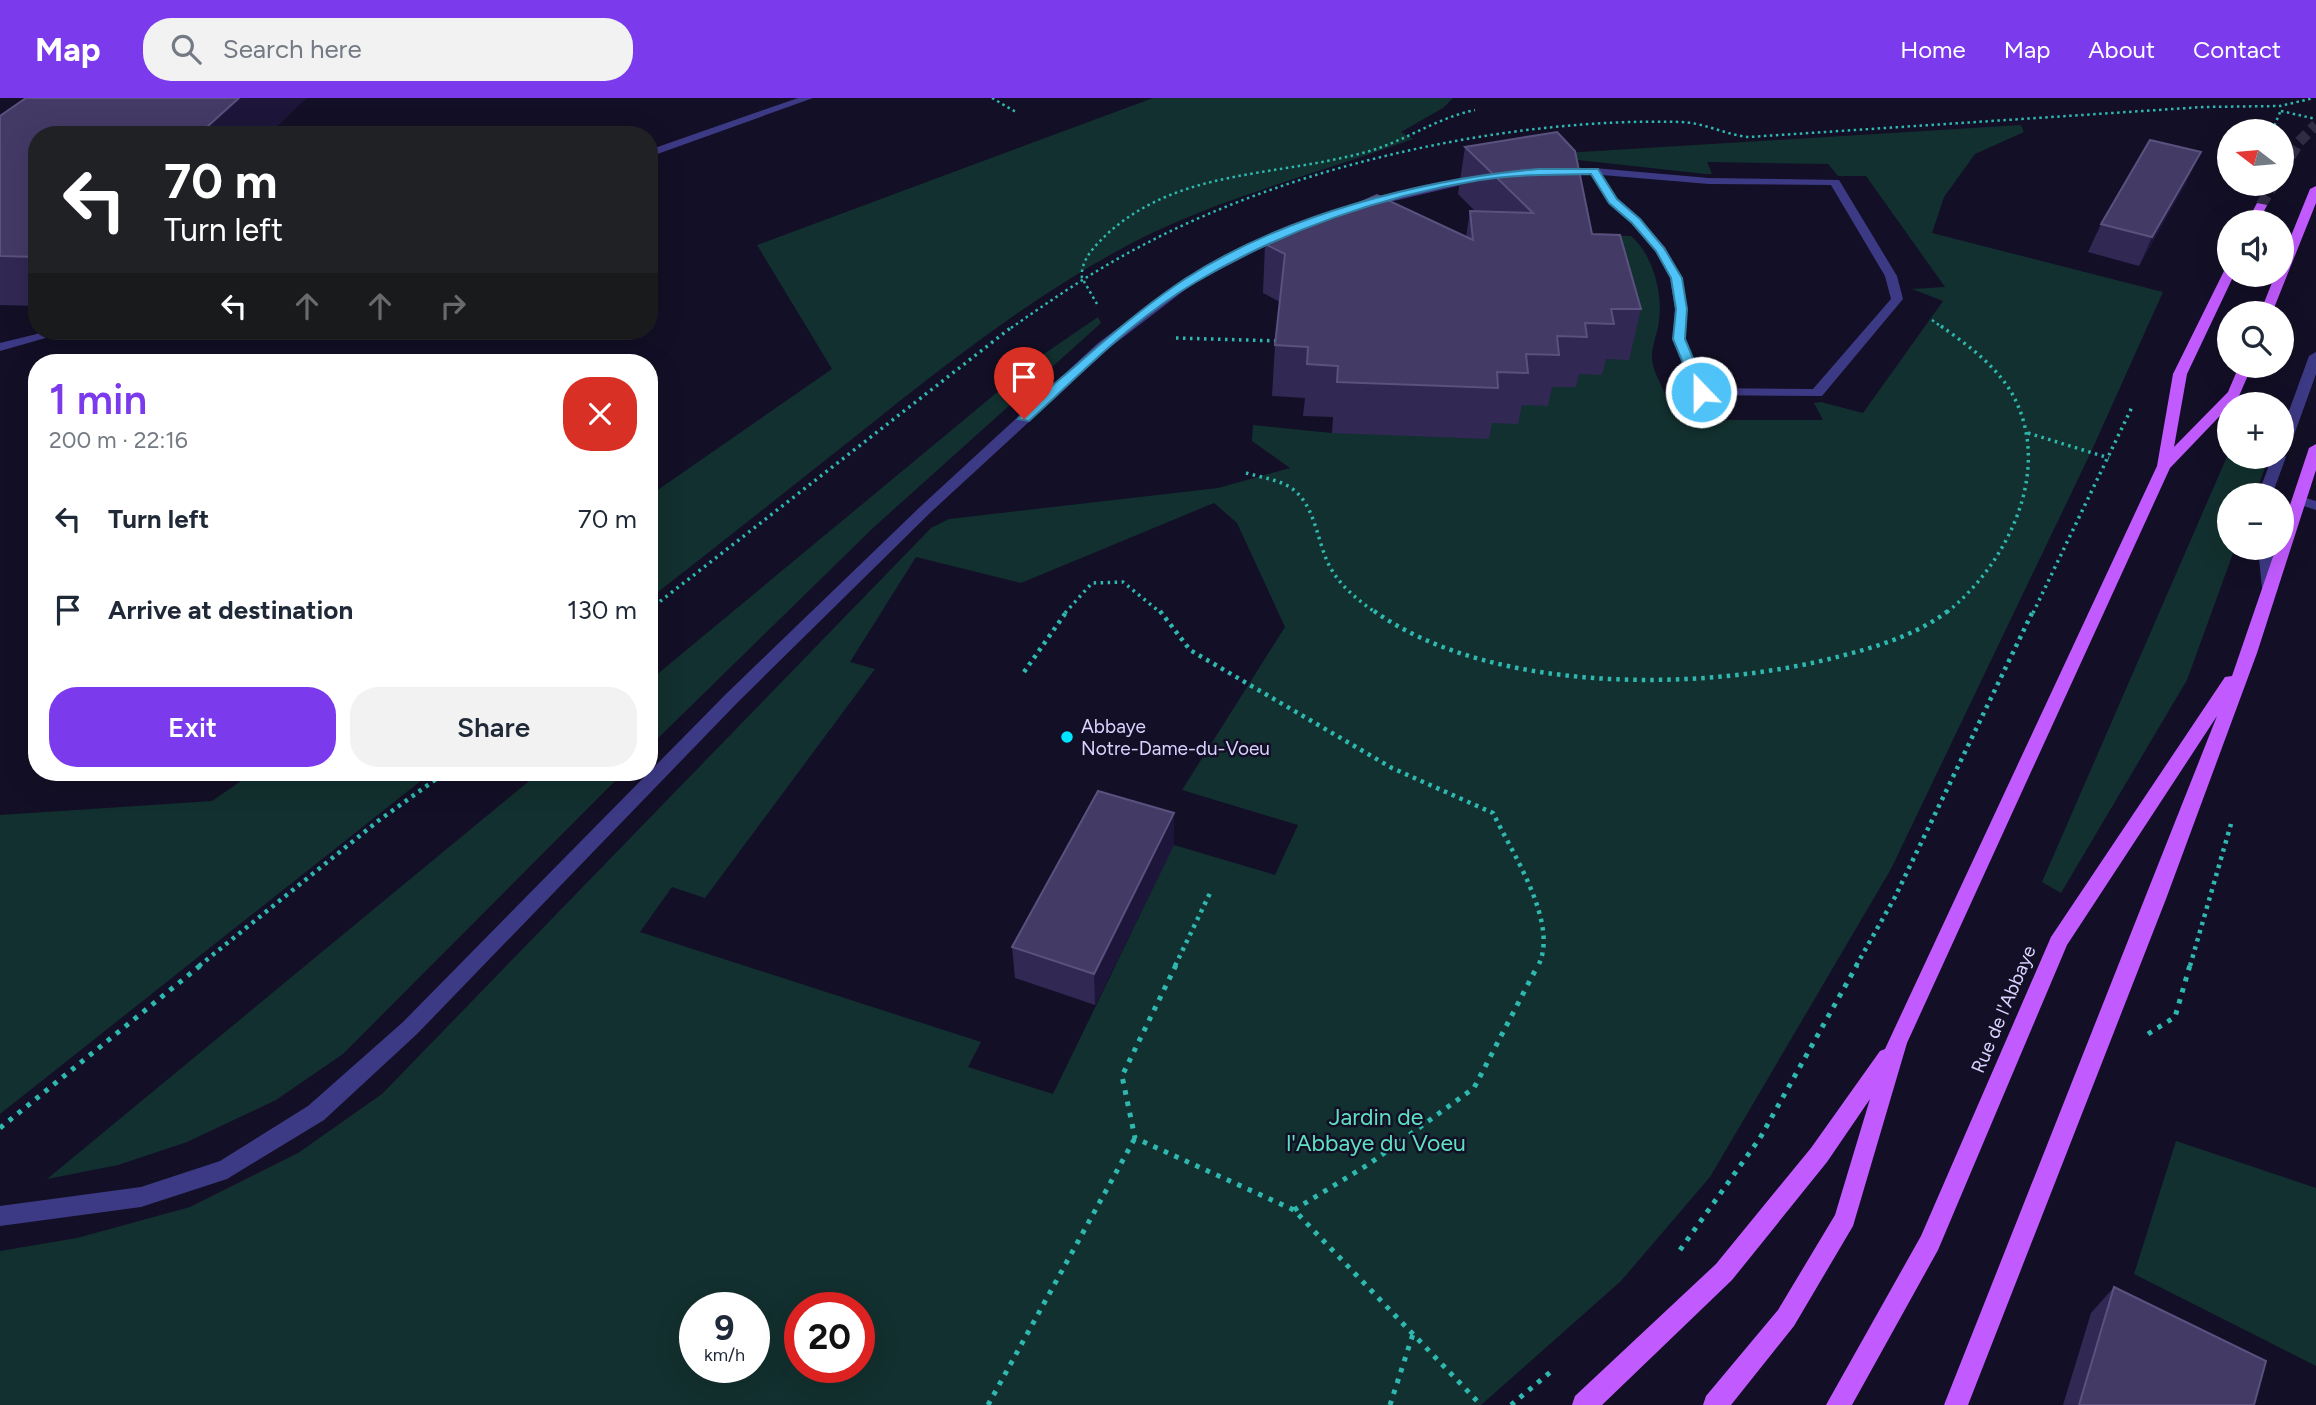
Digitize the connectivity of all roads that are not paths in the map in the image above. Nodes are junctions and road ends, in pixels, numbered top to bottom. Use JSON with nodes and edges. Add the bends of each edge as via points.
{"nodes":[{"id":1,"x":808,"y":98,"type":"edge"},
{"id":2,"x":658,"y":151,"type":"edge"},
{"id":3,"x":1594,"y":171,"type":"junction"},
{"id":4,"x":1538,"y":172,"type":"edge"},
{"id":5,"x":1504,"y":175,"type":"edge"},
{"id":6,"x":2316,"y":189,"type":"edge"},
{"id":7,"x":2261,"y":205,"type":"tunnel mouth"},
{"id":8,"x":2259,"y":210,"type":"edge"},
{"id":9,"x":2294,"y":244,"type":"edge"},
{"id":10,"x":2222,"y":287,"type":"edge"},
{"id":11,"x":28,"y":339,"type":"edge"},
{"id":12,"x":0,"y":346,"type":"edge"},
{"id":13,"x":2316,"y":356,"type":"edge"},
{"id":14,"x":2240,"y":378,"type":"edge"},
{"id":15,"x":2294,"y":416,"type":"edge"},
{"id":16,"x":2316,"y":448,"type":"edge"},
{"id":17,"x":2164,"y":466,"type":"junction"},
{"id":18,"x":2299,"y":500,"type":"junction"},
{"id":19,"x":2316,"y":506,"type":"edge"},
{"id":20,"x":2266,"y":560,"type":"edge"},
{"id":21,"x":2270,"y":588,"type":"junction"},
{"id":22,"x":2249,"y":653,"type":"junction"},
{"id":23,"x":658,"y":774,"type":"edge"},
{"id":24,"x":651,"y":781,"type":"edge"},
{"id":25,"x":1897,"y":1043,"type":"junction"},
{"id":26,"x":0,"y":1216,"type":"edge"},
{"id":27,"x":1959,"y":1402,"type":"edge"},
{"id":28,"x":1584,"y":1405,"type":"edge"},
{"id":29,"x":1715,"y":1405,"type":"edge"},
{"id":30,"x":1838,"y":1405,"type":"edge"}],
"edges":[{"from":1,"to":2,"type":"lane"},
{"from":3,"to":3,"type":"lane","via":[[1709,181],[1835,182],[1891,276],[1897,299],[1817,393],[1701,392],[1679,339],[1682,309],[1676,278],[1661,250],[1613,201]]},
{"from":3,"to":4,"type":"lane"},
{"from":5,"to":23,"type":"lane","via":[[1425,188],[1348,210],[1258,245],[1190,280],[1130,323],[907,528]]},
{"from":6,"to":9,"type":"main road"},
{"from":7,"to":8,"type":"main road"},
{"from":10,"to":17,"type":"main road","via":[[2180,374]]},
{"from":11,"to":12,"type":"lane"},
{"from":13,"to":15,"type":"lane"},
{"from":14,"to":17,"type":"main road","via":[[2234,393]]},
{"from":16,"to":18,"type":"main road","name":"Rue de l'Abbaye"},
{"from":17,"to":25,"type":"main road"},
{"from":18,"to":19,"type":"lane"},
{"from":18,"to":21,"type":"main road","name":"Rue de l'Abbaye"},
{"from":20,"to":21,"type":"lane"},
{"from":21,"to":22,"type":"main road","name":"Rue de l'Abbaye"},
{"from":22,"to":27,"type":"main road","name":"Rue de l'Abbaye"},
{"from":22,"to":30,"type":"main road","name":"Rue de l'Abbaye","via":[[2058,942],[1930,1243]]},
{"from":24,"to":26,"type":"lane","via":[[410,1028],[316,1113],[227,1169],[141,1197]]},
{"from":25,"to":28,"type":"main road","via":[[1819,1154],[1724,1272]]},
{"from":25,"to":29,"type":"main road","via":[[1845,1219],[1786,1318]]}]}
